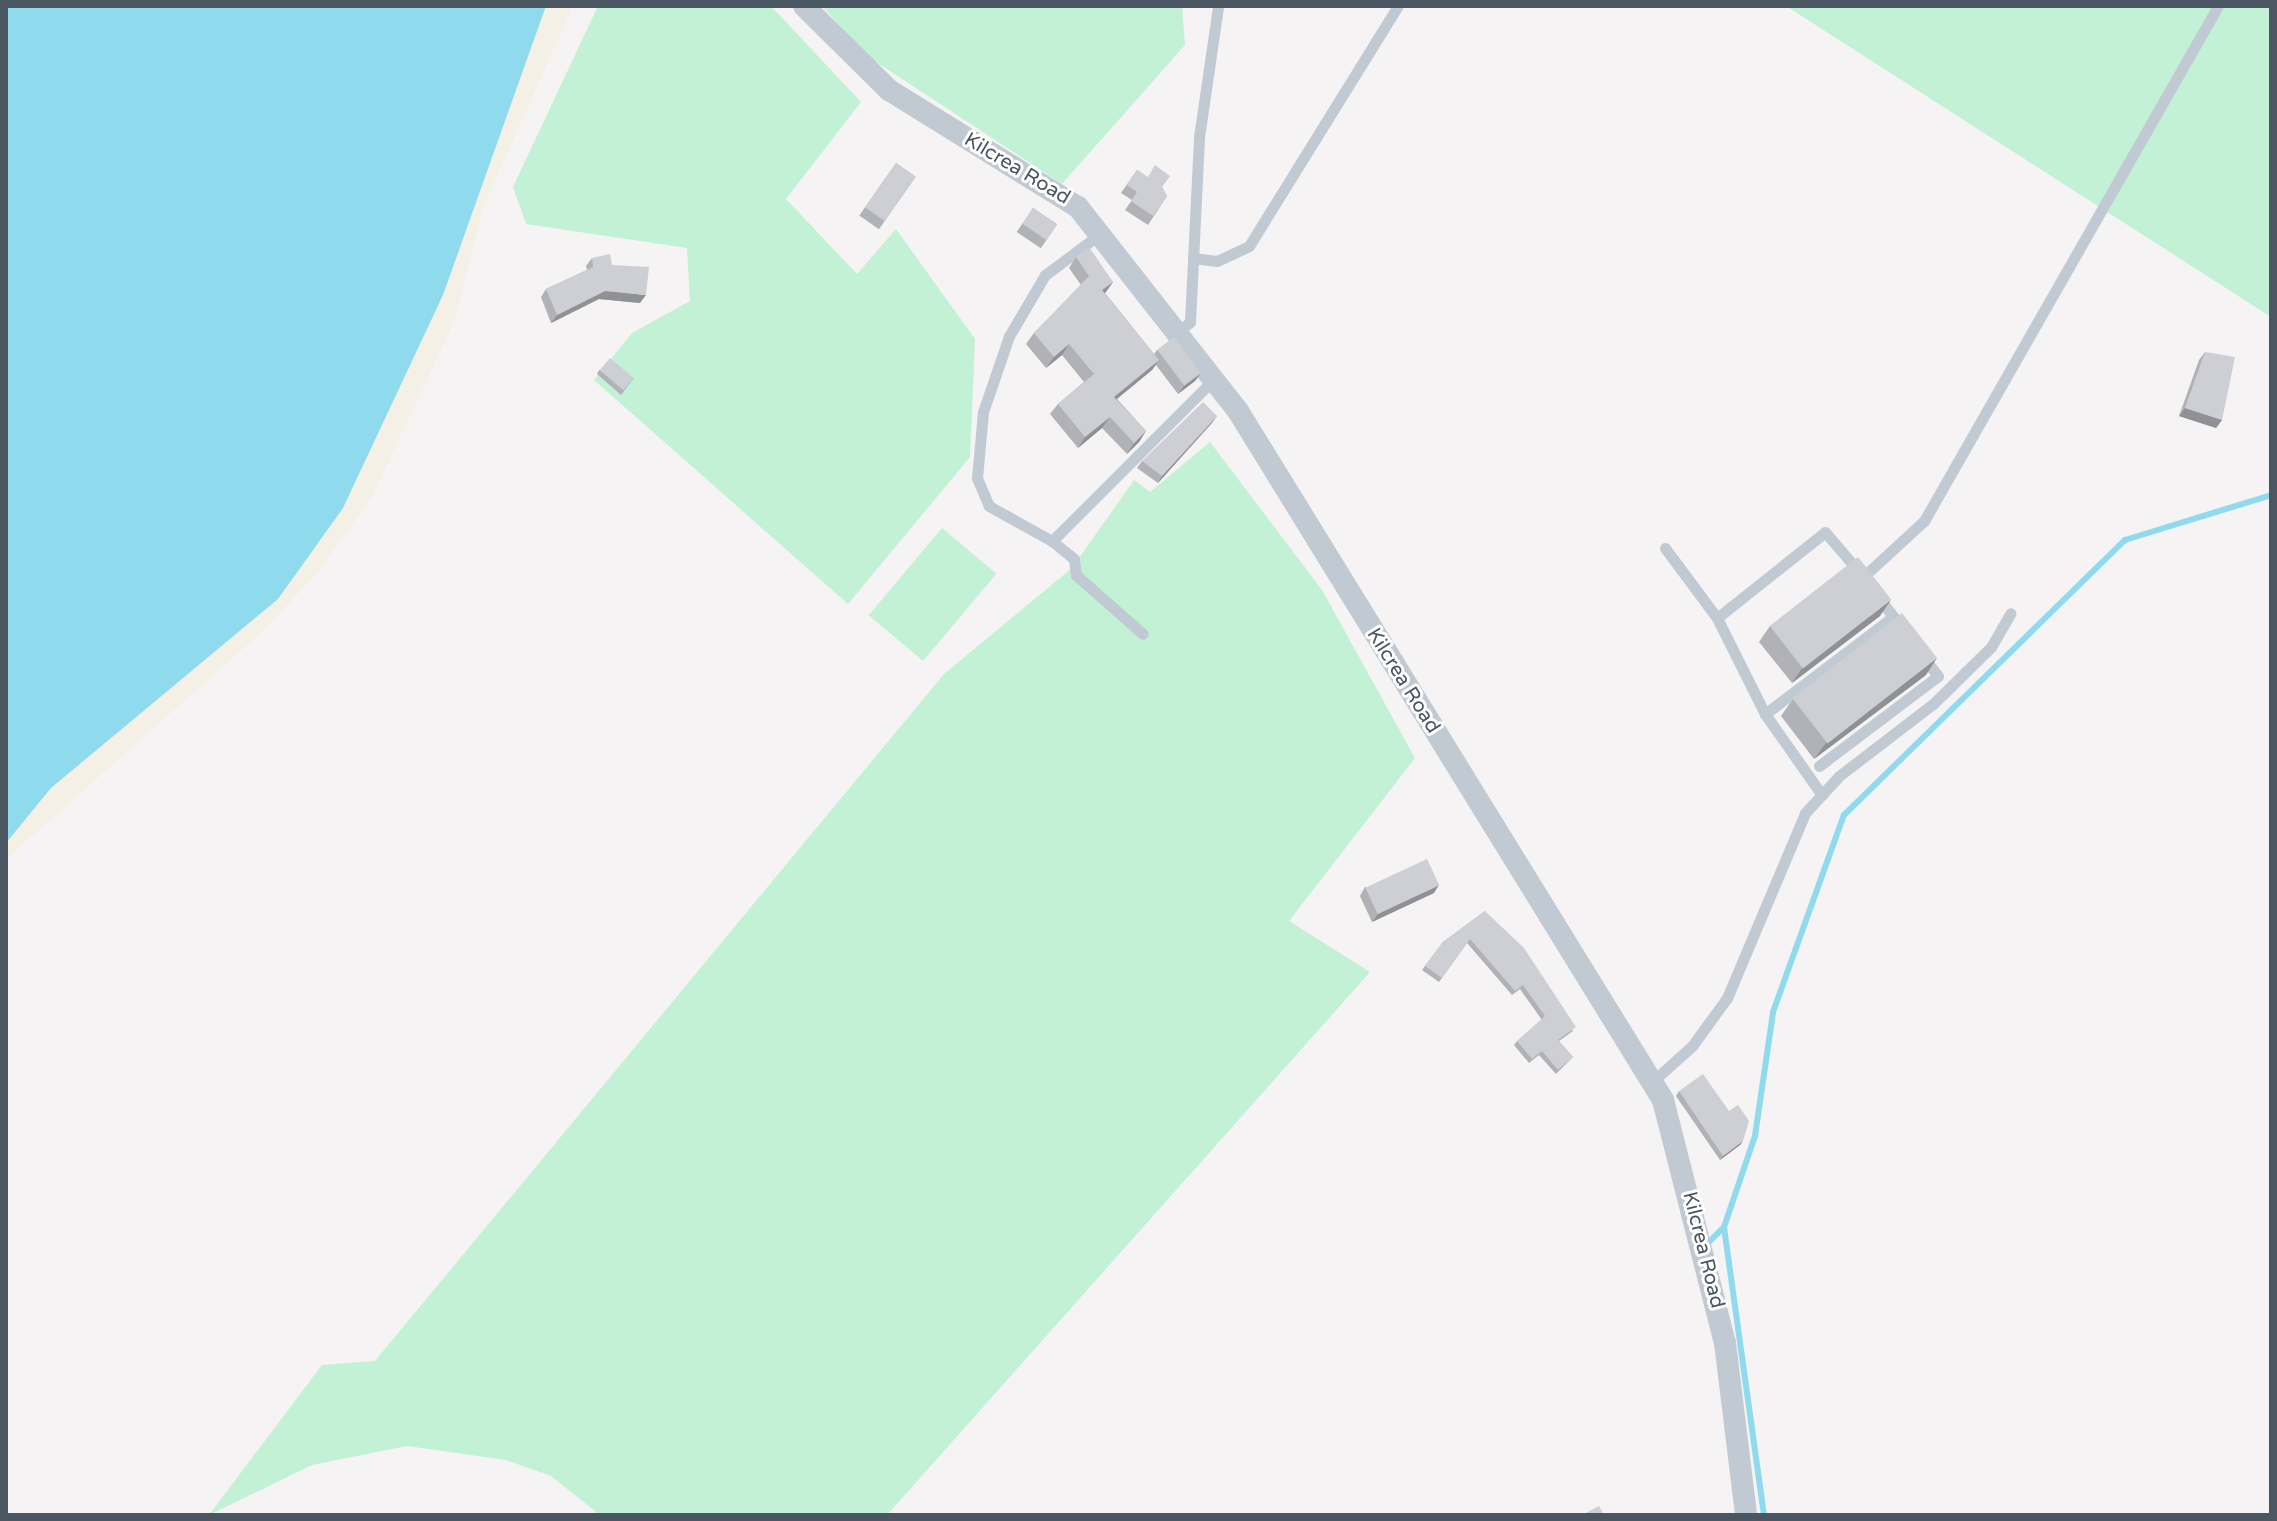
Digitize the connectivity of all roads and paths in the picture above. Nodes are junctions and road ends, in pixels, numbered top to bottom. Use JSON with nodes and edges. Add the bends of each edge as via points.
{"nodes":[{"id":1,"x":804,"y":6,"type":"edge"},
{"id":2,"x":1218,"y":6,"type":"edge"},
{"id":3,"x":1398,"y":6,"type":"edge"},
{"id":4,"x":2218,"y":6,"type":"edge"},
{"id":5,"x":1100,"y":234,"type":"junction"},
{"id":6,"x":1193,"y":258,"type":"junction"},
{"id":7,"x":1176,"y":333,"type":"junction"},
{"id":8,"x":1213,"y":380,"type":"junction"},
{"id":9,"x":1052,"y":541,"type":"junction"},
{"id":10,"x":1665,"y":548,"type":"dead end"},
{"id":11,"x":1863,"y":577,"type":"junction"},
{"id":12,"x":2011,"y":613,"type":"dead end"},
{"id":13,"x":1893,"y":617,"type":"junction"},
{"id":14,"x":1717,"y":618,"type":"junction"},
{"id":15,"x":1143,"y":634,"type":"dead end"},
{"id":16,"x":1765,"y":714,"type":"junction"},
{"id":17,"x":1819,"y":766,"type":"dead end"},
{"id":18,"x":1822,"y":795,"type":"junction"},
{"id":19,"x":1652,"y":1082,"type":"junction"},
{"id":20,"x":1746,"y":1515,"type":"edge"}],
"edges":[{"from":1,"to":5,"type":"street","name":"Kilcrea Road","via":[[889,90],[1078,207]]},
{"from":2,"to":6,"type":"lane","via":[[1199,137]]},
{"from":3,"to":6,"type":"lane","via":[[1249,246],[1217,261]]},
{"from":4,"to":11,"type":"lane","via":[[1924,521]]},
{"from":5,"to":7,"type":"street","name":"Kilcrea Road"},
{"from":5,"to":9,"type":"lane","via":[[1045,275],[1009,336],[983,412],[977,478],[989,506]]},
{"from":6,"to":7,"type":"lane","via":[[1190,322]]},
{"from":7,"to":8,"type":"street","name":"Kilcrea Road"},
{"from":8,"to":9,"type":"lane"},
{"from":8,"to":19,"type":"street","name":"Kilcrea Road"},
{"from":9,"to":15,"type":"lane","via":[[1074,559],[1076,575]]},
{"from":10,"to":14,"type":"lane"},
{"from":11,"to":13,"type":"lane"},
{"from":11,"to":14,"type":"lane","via":[[1825,532]]},
{"from":12,"to":18,"type":"lane","via":[[1991,647],[1933,704]]},
{"from":13,"to":16,"type":"lane"},
{"from":13,"to":17,"type":"lane","via":[[1938,676]]},
{"from":14,"to":16,"type":"lane"},
{"from":16,"to":18,"type":"lane"},
{"from":18,"to":19,"type":"lane","via":[[1805,813],[1727,998],[1692,1046]]},
{"from":19,"to":20,"type":"street","name":"Kilcrea Road","via":[[1705,1246]]}]}
